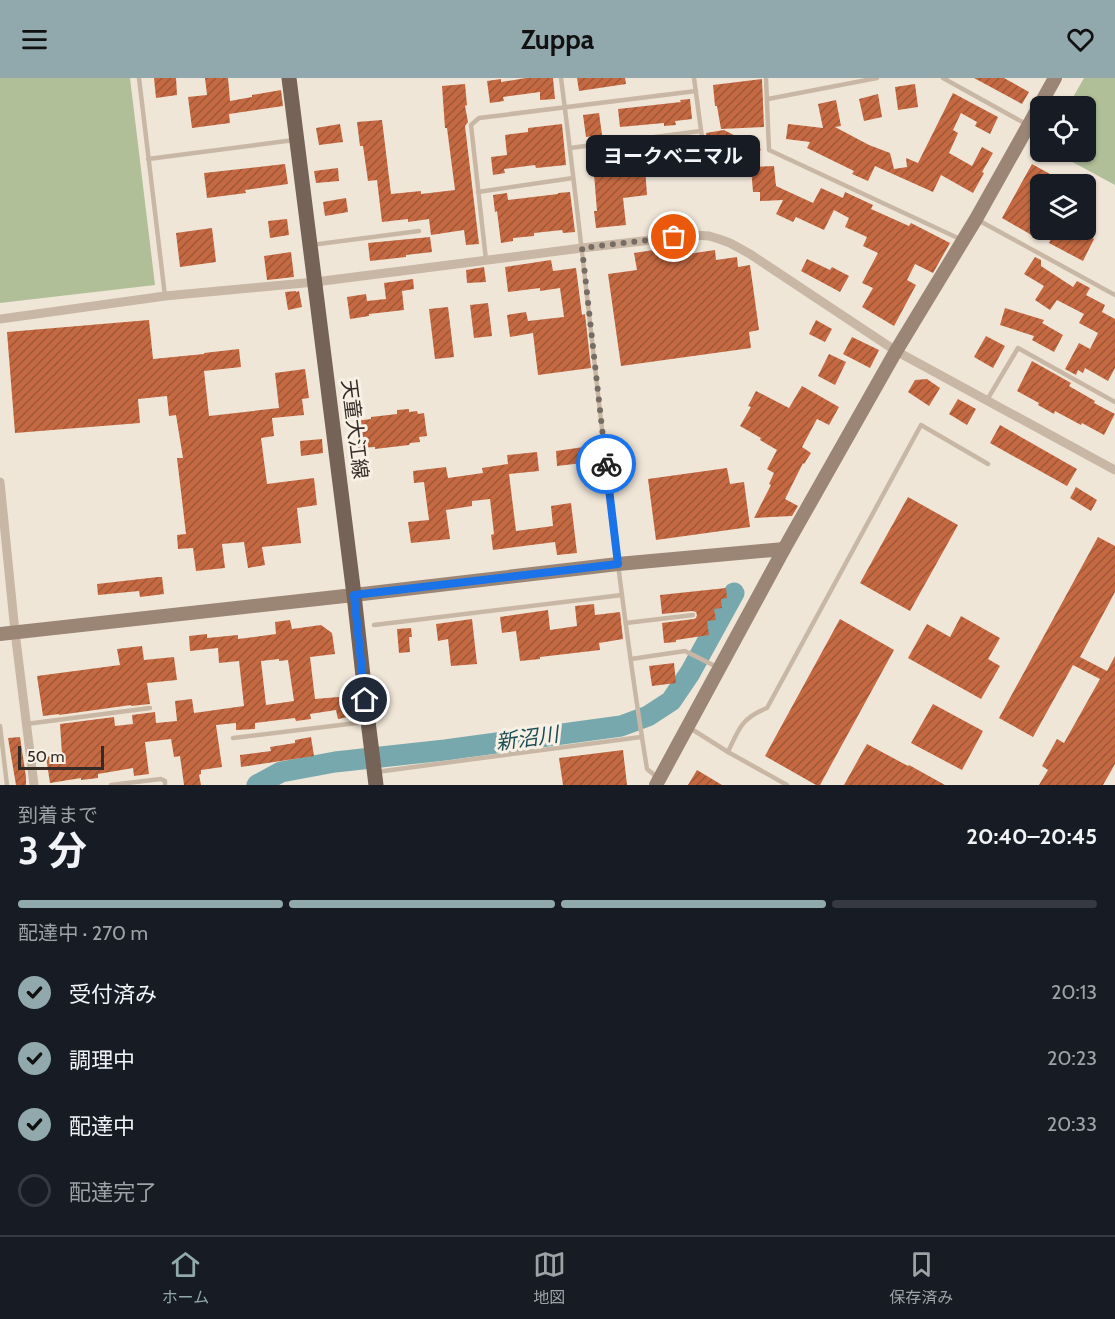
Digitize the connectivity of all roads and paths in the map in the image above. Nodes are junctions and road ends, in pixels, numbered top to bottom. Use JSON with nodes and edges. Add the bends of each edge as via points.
{"nodes":[{"id":1,"x":139,"y":78,"type":"edge"},
{"id":2,"x":290,"y":78,"type":"edge"},
{"id":3,"x":561,"y":78,"type":"edge"},
{"id":4,"x":694,"y":78,"type":"edge"},
{"id":5,"x":766,"y":78,"type":"edge"},
{"id":6,"x":877,"y":78,"type":"edge"},
{"id":7,"x":943,"y":78,"type":"edge"},
{"id":8,"x":1055,"y":78,"type":"edge"},
{"id":9,"x":696,"y":91,"type":"junction"},
{"id":10,"x":768,"y":99,"type":"junction"},
{"id":11,"x":565,"y":107,"type":"junction"},
{"id":12,"x":1029,"y":126,"type":"junction"},
{"id":13,"x":701,"y":131,"type":"junction"},
{"id":14,"x":297,"y":140,"type":"junction"},
{"id":15,"x":570,"y":148,"type":"junction"},
{"id":16,"x":148,"y":159,"type":"junction"},
{"id":17,"x":705,"y":159,"type":"dead end"},
{"id":18,"x":573,"y":178,"type":"junction"},
{"id":19,"x":478,"y":192,"type":"junction"},
{"id":20,"x":976,"y":219,"type":"junction"},
{"id":21,"x":419,"y":231,"type":"dead end"},
{"id":22,"x":963,"y":241,"type":"junction"},
{"id":23,"x":310,"y":245,"type":"junction"},
{"id":24,"x":582,"y":248,"type":"junction"},
{"id":25,"x":486,"y":260,"type":"junction"},
{"id":26,"x":315,"y":282,"type":"junction"},
{"id":27,"x":1115,"y":295,"type":"edge"},
{"id":28,"x":165,"y":296,"type":"junction"},
{"id":29,"x":0,"y":320,"type":"edge"},
{"id":30,"x":896,"y":351,"type":"junction"},
{"id":31,"x":987,"y":400,"type":"junction"},
{"id":32,"x":1115,"y":402,"type":"edge"},
{"id":33,"x":988,"y":464,"type":"dead end"},
{"id":34,"x":1115,"y":470,"type":"edge"},
{"id":35,"x":0,"y":482,"type":"edge"},
{"id":36,"x":784,"y":549,"type":"junction"},
{"id":37,"x":618,"y":564,"type":"junction"},
{"id":38,"x":354,"y":595,"type":"junction"},
{"id":39,"x":622,"y":595,"type":"junction"},
{"id":40,"x":693,"y":615,"type":"dead end"},
{"id":41,"x":626,"y":623,"type":"junction"},
{"id":42,"x":374,"y":625,"type":"dead end"},
{"id":43,"x":15,"y":632,"type":"junction"},
{"id":44,"x":0,"y":634,"type":"edge"},
{"id":45,"x":631,"y":658,"type":"junction"},
{"id":46,"x":720,"y":668,"type":"junction"},
{"id":47,"x":150,"y":708,"type":"dead end"},
{"id":48,"x":368,"y":721,"type":"junction"},
{"id":49,"x":26,"y":724,"type":"junction"},
{"id":50,"x":0,"y":726,"type":"edge"},
{"id":51,"x":688,"y":726,"type":"junction"},
{"id":52,"x":641,"y":737,"type":"junction"},
{"id":53,"x":233,"y":738,"type":"dead end"},
{"id":54,"x":728,"y":752,"type":"junction"},
{"id":55,"x":375,"y":778,"type":"edge"},
{"id":56,"x":657,"y":782,"type":"edge"},
{"id":57,"x":7,"y":785,"type":"edge"},
{"id":58,"x":34,"y":785,"type":"edge"},
{"id":59,"x":111,"y":785,"type":"edge"},
{"id":60,"x":165,"y":785,"type":"edge"},
{"id":61,"x":787,"y":785,"type":"edge"}],
"edges":[{"from":1,"to":16,"type":"lane"},
{"from":2,"to":14,"type":"main road","name":"天童大江線"},
{"from":3,"to":11,"type":"lane"},
{"from":4,"to":9,"type":"lane"},
{"from":5,"to":10,"type":"lane"},
{"from":6,"to":10,"type":"lane"},
{"from":7,"to":12,"type":"lane"},
{"from":8,"to":12,"type":"street"},
{"from":9,"to":11,"type":"lane"},
{"from":9,"to":13,"type":"lane"},
{"from":10,"to":22,"type":"lane","via":[[769,150]]},
{"from":11,"to":15,"type":"lane"},
{"from":11,"to":19,"type":"lane","via":[[479,118],[471,125]]},
{"from":12,"to":20,"type":"street"},
{"from":13,"to":15,"type":"lane"},
{"from":13,"to":17,"type":"lane"},
{"from":14,"to":16,"type":"lane"},
{"from":14,"to":23,"type":"main road","name":"天童大江線"},
{"from":15,"to":18,"type":"lane"},
{"from":16,"to":28,"type":"lane"},
{"from":18,"to":19,"type":"lane"},
{"from":18,"to":24,"type":"lane"},
{"from":19,"to":25,"type":"lane"},
{"from":20,"to":22,"type":"street"},
{"from":20,"to":27,"type":"lane"},
{"from":21,"to":23,"type":"lane"},
{"from":22,"to":30,"type":"street"},
{"from":23,"to":26,"type":"main road","name":"天童大江線"},
{"from":24,"to":25,"type":"street"},
{"from":24,"to":30,"type":"street","via":[[695,235],[719,239],[750,254]]},
{"from":24,"to":37,"type":"lane"},
{"from":25,"to":26,"type":"street"},
{"from":26,"to":28,"type":"street"},
{"from":26,"to":38,"type":"main road","name":"天童大江線"},
{"from":28,"to":29,"type":"street"},
{"from":30,"to":31,"type":"street"},
{"from":30,"to":36,"type":"street"},
{"from":31,"to":32,"type":"lane","via":[[1018,348]]},
{"from":31,"to":34,"type":"street"},
{"from":33,"to":54,"type":"lane","via":[[921,425],[767,708],[745,721]]},
{"from":35,"to":43,"type":"street"},
{"from":36,"to":37,"type":"street"},
{"from":36,"to":46,"type":"street"},
{"from":37,"to":38,"type":"street"},
{"from":37,"to":39,"type":"lane"},
{"from":38,"to":43,"type":"street"},
{"from":38,"to":48,"type":"main road","name":"天童大江線"},
{"from":39,"to":41,"type":"lane"},
{"from":39,"to":42,"type":"lane"},
{"from":40,"to":41,"type":"lane"},
{"from":41,"to":45,"type":"lane"},
{"from":43,"to":44,"type":"street"},
{"from":43,"to":49,"type":"street"},
{"from":45,"to":46,"type":"lane","via":[[685,651]]},
{"from":45,"to":52,"type":"lane"},
{"from":46,"to":51,"type":"street"},
{"from":47,"to":49,"type":"lane"},
{"from":48,"to":53,"type":"lane"},
{"from":48,"to":55,"type":"main road","name":"天童大江線"},
{"from":49,"to":58,"type":"street"},
{"from":50,"to":57,"type":"lane"},
{"from":51,"to":54,"type":"lane"},
{"from":51,"to":56,"type":"street"},
{"from":52,"to":55,"type":"lane"},
{"from":52,"to":56,"type":"lane","via":[[646,770]]},
{"from":54,"to":61,"type":"lane"},
{"from":59,"to":60,"type":"lane","via":[[161,778]]}]}
